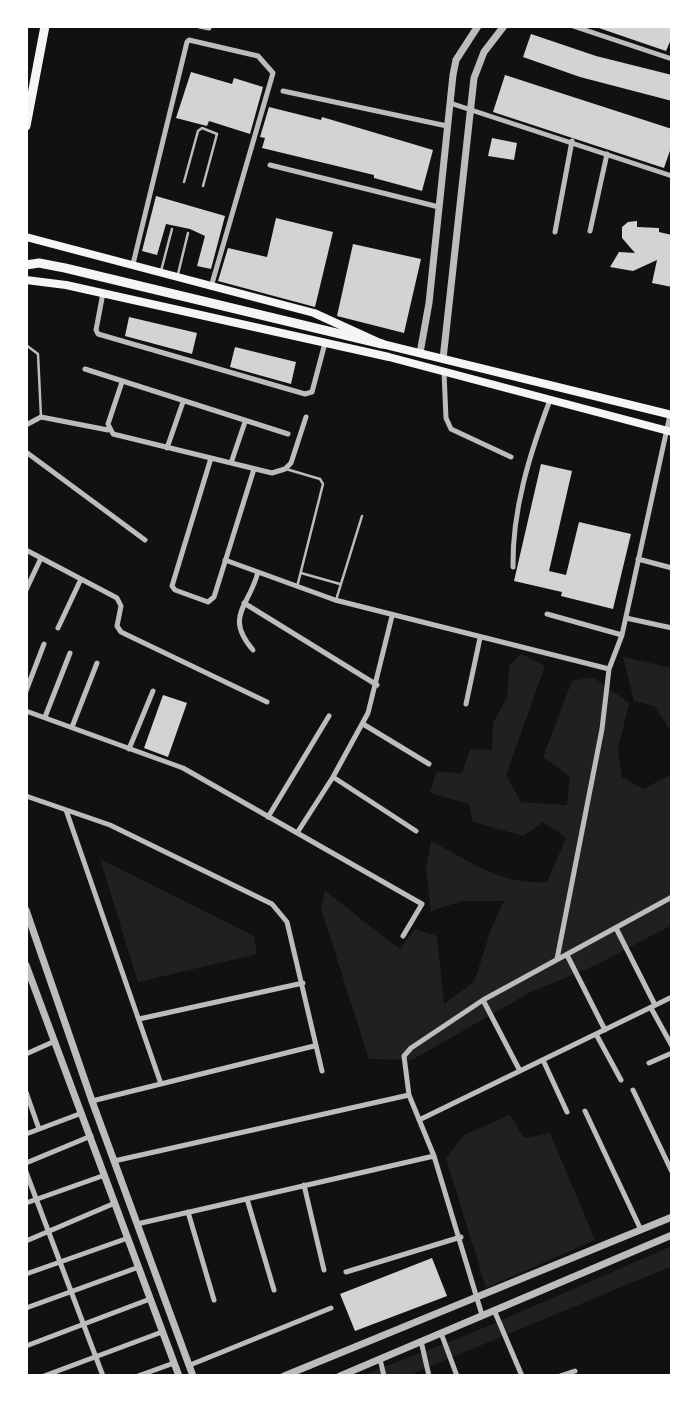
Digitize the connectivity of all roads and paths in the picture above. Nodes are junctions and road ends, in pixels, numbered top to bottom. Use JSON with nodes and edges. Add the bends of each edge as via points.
{"nodes":[{"id":1,"x":45,"y":26,"type":"edge"},
{"id":2,"x":199,"y":26,"type":"edge"},
{"id":3,"x":478,"y":26,"type":"edge"},
{"id":4,"x":504,"y":26,"type":"edge"},
{"id":5,"x":573,"y":26,"type":"edge"},
{"id":6,"x":209,"y":28,"type":"edge"},
{"id":7,"x":672,"y":59,"type":"edge"},
{"id":8,"x":283,"y":90,"type":"dead end"},
{"id":9,"x":450,"y":103,"type":"junction"},
{"id":10,"x":470,"y":107,"type":"junction"},
{"id":11,"x":26,"y":126,"type":"edge"},
{"id":12,"x":447,"y":127,"type":"junction"},
{"id":13,"x":572,"y":141,"type":"junction"},
{"id":14,"x":607,"y":154,"type":"junction"},
{"id":15,"x":270,"y":165,"type":"dead end"},
{"id":16,"x":672,"y":176,"type":"edge"},
{"id":17,"x":184,"y":182,"type":"dead end"},
{"id":18,"x":203,"y":186,"type":"dead end"},
{"id":19,"x":439,"y":207,"type":"junction"},
{"id":20,"x":172,"y":229,"type":"dead end"},
{"id":21,"x":590,"y":231,"type":"dead end"},
{"id":22,"x":555,"y":232,"type":"dead end"},
{"id":23,"x":188,"y":233,"type":"dead end"},
{"id":24,"x":26,"y":237,"type":"edge"},
{"id":25,"x":133,"y":264,"type":"junction"},
{"id":26,"x":26,"y":265,"type":"edge"},
{"id":27,"x":161,"y":271,"type":"junction"},
{"id":28,"x":178,"y":275,"type":"junction"},
{"id":29,"x":26,"y":280,"type":"edge"},
{"id":30,"x":211,"y":286,"type":"junction"},
{"id":31,"x":103,"y":293,"type":"junction"},
{"id":32,"x":326,"y":342,"type":"junction"},
{"id":33,"x":382,"y":344,"type":"junction"},
{"id":34,"x":26,"y":345,"type":"edge"},
{"id":35,"x":420,"y":353,"type":"junction"},
{"id":36,"x":439,"y":358,"type":"junction"},
{"id":37,"x":85,"y":369,"type":"dead end"},
{"id":38,"x":444,"y":372,"type":"junction"},
{"id":39,"x":122,"y":382,"type":"junction"},
{"id":40,"x":550,"y":400,"type":"junction"},
{"id":41,"x":183,"y":402,"type":"junction"},
{"id":42,"x":671,"y":415,"type":"edge"},
{"id":43,"x":306,"y":416,"type":"dead end"},
{"id":44,"x":41,"y":417,"type":"junction"},
{"id":45,"x":245,"y":422,"type":"junction"},
{"id":46,"x":26,"y":425,"type":"edge"},
{"id":47,"x":108,"y":430,"type":"junction"},
{"id":48,"x":669,"y":431,"type":"edge"},
{"id":49,"x":288,"y":435,"type":"dead end"},
{"id":50,"x":167,"y":447,"type":"junction"},
{"id":51,"x":26,"y":452,"type":"edge"},
{"id":52,"x":511,"y":457,"type":"dead end"},
{"id":53,"x":211,"y":458,"type":"junction"},
{"id":54,"x":231,"y":463,"type":"junction"},
{"id":55,"x":254,"y":469,"type":"junction"},
{"id":56,"x":285,"y":469,"type":"junction"},
{"id":57,"x":362,"y":516,"type":"dead end"},
{"id":58,"x":145,"y":540,"type":"dead end"},
{"id":59,"x":26,"y":550,"type":"edge"},
{"id":60,"x":41,"y":558,"type":"junction"},
{"id":61,"x":638,"y":559,"type":"junction"},
{"id":62,"x":225,"y":561,"type":"junction"},
{"id":63,"x":513,"y":567,"type":"dead end"},
{"id":64,"x":672,"y":568,"type":"edge"},
{"id":65,"x":258,"y":572,"type":"junction"},
{"id":66,"x":301,"y":573,"type":"junction"},
{"id":67,"x":82,"y":579,"type":"junction"},
{"id":68,"x":340,"y":584,"type":"junction"},
{"id":69,"x":298,"y":587,"type":"junction"},
{"id":70,"x":26,"y":590,"type":"edge"},
{"id":71,"x":335,"y":600,"type":"junction"},
{"id":72,"x":244,"y":603,"type":"junction"},
{"id":73,"x":547,"y":614,"type":"dead end"},
{"id":74,"x":392,"y":616,"type":"junction"},
{"id":75,"x":626,"y":618,"type":"junction"},
{"id":76,"x":58,"y":628,"type":"dead end"},
{"id":77,"x":672,"y":628,"type":"edge"},
{"id":78,"x":622,"y":635,"type":"junction"},
{"id":79,"x":480,"y":638,"type":"junction"},
{"id":80,"x":44,"y":644,"type":"dead end"},
{"id":81,"x":253,"y":650,"type":"dead end"},
{"id":82,"x":70,"y":653,"type":"dead end"},
{"id":83,"x":97,"y":663,"type":"dead end"},
{"id":84,"x":609,"y":669,"type":"junction"},
{"id":85,"x":377,"y":685,"type":"junction"},
{"id":86,"x":26,"y":691,"type":"edge"},
{"id":87,"x":153,"y":691,"type":"dead end"},
{"id":88,"x":267,"y":702,"type":"dead end"},
{"id":89,"x":466,"y":705,"type":"dead end"},
{"id":90,"x":26,"y":710,"type":"edge"},
{"id":91,"x":329,"y":716,"type":"dead end"},
{"id":92,"x":45,"y":718,"type":"junction"},
{"id":93,"x":363,"y":724,"type":"junction"},
{"id":94,"x":72,"y":727,"type":"junction"},
{"id":95,"x":130,"y":748,"type":"junction"},
{"id":96,"x":429,"y":764,"type":"dead end"},
{"id":97,"x":333,"y":777,"type":"junction"},
{"id":98,"x":26,"y":796,"type":"edge"},
{"id":99,"x":66,"y":810,"type":"junction"},
{"id":100,"x":268,"y":817,"type":"junction"},
{"id":101,"x":416,"y":831,"type":"dead end"},
{"id":102,"x":297,"y":833,"type":"junction"},
{"id":103,"x":672,"y":897,"type":"edge"},
{"id":104,"x":26,"y":910,"type":"edge"},
{"id":105,"x":616,"y":928,"type":"junction"},
{"id":106,"x":403,"y":936,"type":"dead end"},
{"id":107,"x":566,"y":955,"type":"junction"},
{"id":108,"x":557,"y":960,"type":"junction"},
{"id":109,"x":26,"y":965,"type":"edge"},
{"id":110,"x":303,"y":983,"type":"junction"},
{"id":111,"x":672,"y":997,"type":"edge"},
{"id":112,"x":483,"y":1000,"type":"junction"},
{"id":113,"x":653,"y":1006,"type":"junction"},
{"id":114,"x":139,"y":1020,"type":"junction"},
{"id":115,"x":605,"y":1030,"type":"junction"},
{"id":116,"x":596,"y":1034,"type":"junction"},
{"id":117,"x":55,"y":1041,"type":"junction"},
{"id":118,"x":314,"y":1046,"type":"junction"},
{"id":119,"x":672,"y":1046,"type":"edge"},
{"id":120,"x":672,"y":1053,"type":"edge"},
{"id":121,"x":26,"y":1054,"type":"edge"},
{"id":122,"x":543,"y":1060,"type":"junction"},
{"id":123,"x":649,"y":1063,"type":"dead end"},
{"id":124,"x":322,"y":1071,"type":"dead end"},
{"id":125,"x":520,"y":1071,"type":"junction"},
{"id":126,"x":621,"y":1080,"type":"dead end"},
{"id":127,"x":161,"y":1084,"type":"junction"},
{"id":128,"x":633,"y":1090,"type":"dead end"},
{"id":129,"x":26,"y":1092,"type":"edge"},
{"id":130,"x":409,"y":1096,"type":"junction"},
{"id":131,"x":92,"y":1101,"type":"junction"},
{"id":132,"x":585,"y":1111,"type":"dead end"},
{"id":133,"x":567,"y":1112,"type":"dead end"},
{"id":134,"x":82,"y":1114,"type":"junction"},
{"id":135,"x":419,"y":1120,"type":"junction"},
{"id":136,"x":39,"y":1129,"type":"junction"},
{"id":137,"x":26,"y":1134,"type":"edge"},
{"id":138,"x":91,"y":1136,"type":"junction"},
{"id":139,"x":434,"y":1156,"type":"junction"},
{"id":140,"x":114,"y":1161,"type":"junction"},
{"id":141,"x":26,"y":1163,"type":"edge"},
{"id":142,"x":26,"y":1172,"type":"edge"},
{"id":143,"x":672,"y":1172,"type":"edge"},
{"id":144,"x":105,"y":1175,"type":"junction"},
{"id":145,"x":304,"y":1185,"type":"junction"},
{"id":146,"x":37,"y":1199,"type":"junction"},
{"id":147,"x":247,"y":1199,"type":"junction"},
{"id":148,"x":26,"y":1203,"type":"edge"},
{"id":149,"x":115,"y":1203,"type":"junction"},
{"id":150,"x":188,"y":1212,"type":"junction"},
{"id":151,"x":672,"y":1217,"type":"edge"},
{"id":152,"x":137,"y":1224,"type":"junction"},
{"id":153,"x":641,"y":1230,"type":"junction"},
{"id":154,"x":49,"y":1231,"type":"junction"},
{"id":155,"x":672,"y":1235,"type":"edge"},
{"id":156,"x":461,"y":1237,"type":"junction"},
{"id":157,"x":128,"y":1238,"type":"junction"},
{"id":158,"x":26,"y":1241,"type":"edge"},
{"id":159,"x":60,"y":1262,"type":"junction"},
{"id":160,"x":139,"y":1268,"type":"junction"},
{"id":161,"x":324,"y":1270,"type":"dead end"},
{"id":162,"x":346,"y":1272,"type":"dead end"},
{"id":163,"x":26,"y":1274,"type":"edge"},
{"id":164,"x":274,"y":1290,"type":"dead end"},
{"id":165,"x":72,"y":1292,"type":"junction"},
{"id":166,"x":478,"y":1298,"type":"junction"},
{"id":167,"x":150,"y":1299,"type":"junction"},
{"id":168,"x":214,"y":1300,"type":"dead end"},
{"id":169,"x":26,"y":1308,"type":"edge"},
{"id":170,"x":331,"y":1308,"type":"dead end"},
{"id":171,"x":494,"y":1310,"type":"junction"},
{"id":172,"x":482,"y":1315,"type":"junction"},
{"id":173,"x":83,"y":1324,"type":"junction"},
{"id":174,"x":162,"y":1332,"type":"junction"},
{"id":175,"x":441,"y":1333,"type":"junction"},
{"id":176,"x":421,"y":1341,"type":"junction"},
{"id":177,"x":26,"y":1346,"type":"edge"},
{"id":178,"x":96,"y":1355,"type":"junction"},
{"id":179,"x":380,"y":1359,"type":"junction"},
{"id":180,"x":174,"y":1363,"type":"junction"},
{"id":181,"x":190,"y":1366,"type":"junction"},
{"id":182,"x":575,"y":1371,"type":"dead end"},
{"id":183,"x":44,"y":1376,"type":"edge"},
{"id":184,"x":103,"y":1376,"type":"edge"},
{"id":185,"x":138,"y":1376,"type":"edge"},
{"id":186,"x":179,"y":1376,"type":"edge"},
{"id":187,"x":193,"y":1376,"type":"edge"},
{"id":188,"x":284,"y":1376,"type":"edge"},
{"id":189,"x":340,"y":1376,"type":"edge"},
{"id":190,"x":384,"y":1376,"type":"edge"},
{"id":191,"x":429,"y":1376,"type":"edge"},
{"id":192,"x":457,"y":1376,"type":"edge"},
{"id":193,"x":522,"y":1376,"type":"edge"},
{"id":194,"x":561,"y":1376,"type":"edge"}],
"edges":[{"from":1,"to":11,"type":"highway"},
{"from":2,"to":6,"type":"street"},
{"from":3,"to":9,"type":"street","via":[[456,60]]},
{"from":4,"to":10,"type":"street","via":[[476,67]]},
{"from":5,"to":7,"type":"street"},
{"from":8,"to":12,"type":"street"},
{"from":9,"to":10,"type":"street"},
{"from":9,"to":12,"type":"street"},
{"from":10,"to":13,"type":"street"},
{"from":10,"to":36,"type":"street"},
{"from":12,"to":19,"type":"street"},
{"from":13,"to":14,"type":"street"},
{"from":13,"to":22,"type":"street"},
{"from":14,"to":16,"type":"street"},
{"from":14,"to":21,"type":"street"},
{"from":15,"to":19,"type":"street"},
{"from":17,"to":18,"type":"lane","via":[[201,128],[217,133]]},
{"from":19,"to":35,"type":"street"},
{"from":20,"to":27,"type":"lane"},
{"from":23,"to":28,"type":"lane"},
{"from":24,"to":25,"type":"main road"},
{"from":25,"to":27,"type":"main road"},
{"from":25,"to":30,"type":"street","via":[[187,42],[258,56],[273,73]]},
{"from":26,"to":33,"type":"highway","via":[[65,268]]},
{"from":27,"to":28,"type":"main road"},
{"from":28,"to":30,"type":"main road"},
{"from":29,"to":31,"type":"main road"},
{"from":30,"to":33,"type":"main road","via":[[314,313]]},
{"from":31,"to":32,"type":"main road"},
{"from":31,"to":32,"type":"street","via":[[98,334],[305,394],[312,392]]},
{"from":32,"to":38,"type":"main road"},
{"from":33,"to":35,"type":"main road"},
{"from":34,"to":44,"type":"lane","via":[[38,354]]},
{"from":35,"to":36,"type":"main road"},
{"from":36,"to":42,"type":"main road"},
{"from":37,"to":39,"type":"street"},
{"from":38,"to":40,"type":"main road"},
{"from":38,"to":52,"type":"street","via":[[446,418],[451,429]]},
{"from":39,"to":41,"type":"street"},
{"from":39,"to":47,"type":"street"},
{"from":40,"to":48,"type":"main road"},
{"from":40,"to":63,"type":"street","via":[[526,473],[514,529]]},
{"from":41,"to":45,"type":"street"},
{"from":41,"to":50,"type":"street"},
{"from":42,"to":48,"type":"street"},
{"from":43,"to":56,"type":"street","via":[[295,455]]},
{"from":44,"to":46,"type":"street"},
{"from":44,"to":47,"type":"street"},
{"from":45,"to":49,"type":"street"},
{"from":45,"to":54,"type":"street"},
{"from":47,"to":50,"type":"street"},
{"from":48,"to":61,"type":"street"},
{"from":50,"to":53,"type":"street"},
{"from":51,"to":58,"type":"street"},
{"from":53,"to":54,"type":"street"},
{"from":53,"to":62,"type":"street","via":[[173,588],[211,601]]},
{"from":54,"to":55,"type":"street"},
{"from":55,"to":56,"type":"street","via":[[272,473]]},
{"from":55,"to":62,"type":"street"},
{"from":56,"to":66,"type":"lane","via":[[322,481]]},
{"from":57,"to":68,"type":"lane"},
{"from":59,"to":60,"type":"street"},
{"from":60,"to":67,"type":"street"},
{"from":60,"to":70,"type":"street"},
{"from":61,"to":64,"type":"street"},
{"from":61,"to":75,"type":"street"},
{"from":62,"to":65,"type":"street"},
{"from":65,"to":69,"type":"street"},
{"from":65,"to":72,"type":"street"},
{"from":66,"to":68,"type":"lane"},
{"from":66,"to":69,"type":"lane"},
{"from":67,"to":76,"type":"street"},
{"from":67,"to":88,"type":"street","via":[[121,602],[117,626],[121,632]]},
{"from":68,"to":71,"type":"lane"},
{"from":69,"to":71,"type":"street"},
{"from":71,"to":74,"type":"street"},
{"from":72,"to":81,"type":"street","via":[[238,628]]},
{"from":72,"to":85,"type":"street"},
{"from":73,"to":78,"type":"street"},
{"from":74,"to":79,"type":"street"},
{"from":74,"to":85,"type":"street"},
{"from":75,"to":77,"type":"street"},
{"from":75,"to":78,"type":"street"},
{"from":78,"to":84,"type":"street"},
{"from":79,"to":84,"type":"street"},
{"from":79,"to":89,"type":"street"},
{"from":80,"to":86,"type":"street"},
{"from":82,"to":92,"type":"street"},
{"from":83,"to":94,"type":"street"},
{"from":84,"to":108,"type":"street"},
{"from":85,"to":93,"type":"street"},
{"from":87,"to":95,"type":"street"},
{"from":90,"to":92,"type":"street"},
{"from":91,"to":100,"type":"street"},
{"from":92,"to":94,"type":"street"},
{"from":93,"to":96,"type":"street"},
{"from":93,"to":97,"type":"street"},
{"from":94,"to":95,"type":"street"},
{"from":95,"to":100,"type":"street","via":[[183,768]]},
{"from":97,"to":101,"type":"street"},
{"from":97,"to":102,"type":"street"},
{"from":98,"to":99,"type":"street"},
{"from":99,"to":110,"type":"street","via":[[110,825],[272,904],[287,922]]},
{"from":99,"to":114,"type":"street"},
{"from":100,"to":102,"type":"street"},
{"from":102,"to":106,"type":"street","via":[[422,904]]},
{"from":103,"to":105,"type":"street"},
{"from":104,"to":131,"type":"street"},
{"from":105,"to":107,"type":"street"},
{"from":105,"to":113,"type":"street"},
{"from":107,"to":108,"type":"street"},
{"from":107,"to":115,"type":"street"},
{"from":108,"to":112,"type":"street"},
{"from":109,"to":117,"type":"street"},
{"from":110,"to":114,"type":"street"},
{"from":110,"to":118,"type":"street"},
{"from":111,"to":113,"type":"street"},
{"from":112,"to":125,"type":"street"},
{"from":112,"to":130,"type":"street","via":[[404,1056]]},
{"from":113,"to":115,"type":"street"},
{"from":113,"to":119,"type":"street"},
{"from":114,"to":127,"type":"street"},
{"from":115,"to":116,"type":"street"},
{"from":116,"to":122,"type":"street"},
{"from":116,"to":126,"type":"street"},
{"from":117,"to":121,"type":"street"},
{"from":117,"to":134,"type":"street"},
{"from":118,"to":124,"type":"street"},
{"from":118,"to":127,"type":"street"},
{"from":120,"to":123,"type":"street"},
{"from":122,"to":125,"type":"street"},
{"from":122,"to":133,"type":"street"},
{"from":125,"to":135,"type":"street"},
{"from":127,"to":131,"type":"street"},
{"from":128,"to":143,"type":"street"},
{"from":129,"to":136,"type":"street"},
{"from":130,"to":135,"type":"street"},
{"from":130,"to":140,"type":"street"},
{"from":131,"to":140,"type":"street"},
{"from":132,"to":153,"type":"street"},
{"from":134,"to":136,"type":"street"},
{"from":134,"to":138,"type":"street"},
{"from":135,"to":139,"type":"street"},
{"from":136,"to":137,"type":"street"},
{"from":138,"to":141,"type":"street"},
{"from":138,"to":144,"type":"street"},
{"from":139,"to":145,"type":"street"},
{"from":139,"to":156,"type":"street"},
{"from":140,"to":152,"type":"street"},
{"from":142,"to":146,"type":"street"},
{"from":144,"to":146,"type":"street"},
{"from":144,"to":149,"type":"street"},
{"from":145,"to":147,"type":"street"},
{"from":145,"to":161,"type":"street"},
{"from":146,"to":148,"type":"street"},
{"from":146,"to":154,"type":"street"},
{"from":147,"to":150,"type":"street"},
{"from":147,"to":164,"type":"street"},
{"from":149,"to":154,"type":"street"},
{"from":149,"to":157,"type":"street"},
{"from":150,"to":152,"type":"street"},
{"from":150,"to":168,"type":"street"},
{"from":151,"to":153,"type":"street"},
{"from":152,"to":181,"type":"street"},
{"from":153,"to":166,"type":"street"},
{"from":154,"to":158,"type":"street"},
{"from":154,"to":159,"type":"street"},
{"from":155,"to":171,"type":"street"},
{"from":156,"to":162,"type":"street"},
{"from":156,"to":166,"type":"street"},
{"from":157,"to":159,"type":"street"},
{"from":157,"to":160,"type":"street"},
{"from":159,"to":163,"type":"street"},
{"from":159,"to":165,"type":"street"},
{"from":160,"to":165,"type":"street"},
{"from":160,"to":167,"type":"street"},
{"from":165,"to":169,"type":"street"},
{"from":165,"to":173,"type":"street"},
{"from":166,"to":172,"type":"street"},
{"from":166,"to":188,"type":"street"},
{"from":167,"to":173,"type":"street"},
{"from":167,"to":174,"type":"street"},
{"from":170,"to":181,"type":"street"},
{"from":171,"to":172,"type":"street"},
{"from":171,"to":193,"type":"street"},
{"from":172,"to":175,"type":"street"},
{"from":173,"to":177,"type":"street"},
{"from":173,"to":178,"type":"street"},
{"from":174,"to":178,"type":"street"},
{"from":174,"to":180,"type":"street"},
{"from":175,"to":176,"type":"street"},
{"from":175,"to":192,"type":"street"},
{"from":176,"to":179,"type":"street"},
{"from":176,"to":191,"type":"street"},
{"from":178,"to":183,"type":"street"},
{"from":178,"to":184,"type":"street"},
{"from":179,"to":189,"type":"street"},
{"from":179,"to":190,"type":"street"},
{"from":180,"to":185,"type":"street"},
{"from":180,"to":186,"type":"street"},
{"from":181,"to":187,"type":"street"},
{"from":182,"to":194,"type":"street"}]}
